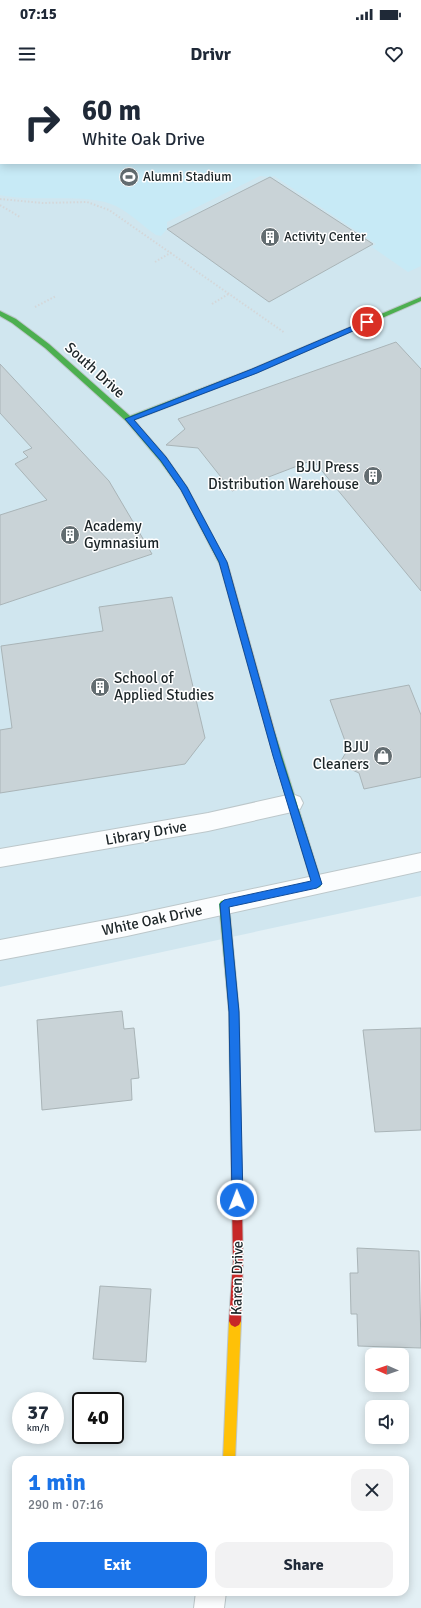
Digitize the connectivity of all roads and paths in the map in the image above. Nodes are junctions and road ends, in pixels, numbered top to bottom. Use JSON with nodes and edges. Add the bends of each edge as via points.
{"nodes":[{"id":1,"x":0,"y":199,"type":"edge"},
{"id":2,"x":0,"y":205,"type":"edge"},
{"id":3,"x":20,"y":217,"type":"dead end"},
{"id":4,"x":172,"y":252,"type":"junction"},
{"id":5,"x":154,"y":262,"type":"dead end"},
{"id":6,"x":230,"y":293,"type":"junction"},
{"id":7,"x":56,"y":296,"type":"dead end"},
{"id":8,"x":421,"y":299,"type":"edge"},
{"id":9,"x":212,"y":304,"type":"dead end"},
{"id":10,"x":34,"y":307,"type":"dead end"},
{"id":11,"x":0,"y":313,"type":"edge"},
{"id":12,"x":290,"y":337,"type":"dead end"},
{"id":13,"x":129,"y":419,"type":"junction"},
{"id":14,"x":292,"y":803,"type":"junction"},
{"id":15,"x":0,"y":858,"type":"edge"},
{"id":16,"x":421,"y":862,"type":"edge"},
{"id":17,"x":317,"y":884,"type":"junction"},
{"id":18,"x":224,"y":904,"type":"junction"},
{"id":19,"x":0,"y":950,"type":"edge"},
{"id":20,"x":229,"y":1456,"type":"edge"},
{"id":21,"x":210,"y":1596,"type":"edge"},
{"id":22,"x":209,"y":1608,"type":"edge"}],
"edges":[{"from":1,"to":4,"type":"path","via":[[87,202],[109,210]]},
{"from":2,"to":3,"type":"path"},
{"from":4,"to":5,"type":"path"},
{"from":4,"to":6,"type":"path"},
{"from":6,"to":9,"type":"path"},
{"from":6,"to":12,"type":"path"},
{"from":7,"to":10,"type":"path"},
{"from":8,"to":13,"type":"street","via":[[254,371]]},
{"from":11,"to":13,"type":"street","name":"South Drive","via":[[47,346]]},
{"from":13,"to":14,"type":"street","name":"South Drive","via":[[163,459],[184,489],[223,562]]},
{"from":14,"to":15,"type":"street","name":"Library Drive","via":[[208,822]]},
{"from":14,"to":17,"type":"street","name":"South Drive"},
{"from":16,"to":17,"type":"street","name":"White Oak Drive"},
{"from":17,"to":18,"type":"street","name":"White Oak Drive"},
{"from":18,"to":19,"type":"street","name":"White Oak Drive","via":[[127,926]]},
{"from":18,"to":20,"type":"street","name":"Karen Drive","via":[[234,1012],[238,1262]]},
{"from":21,"to":22,"type":"street"}]}
